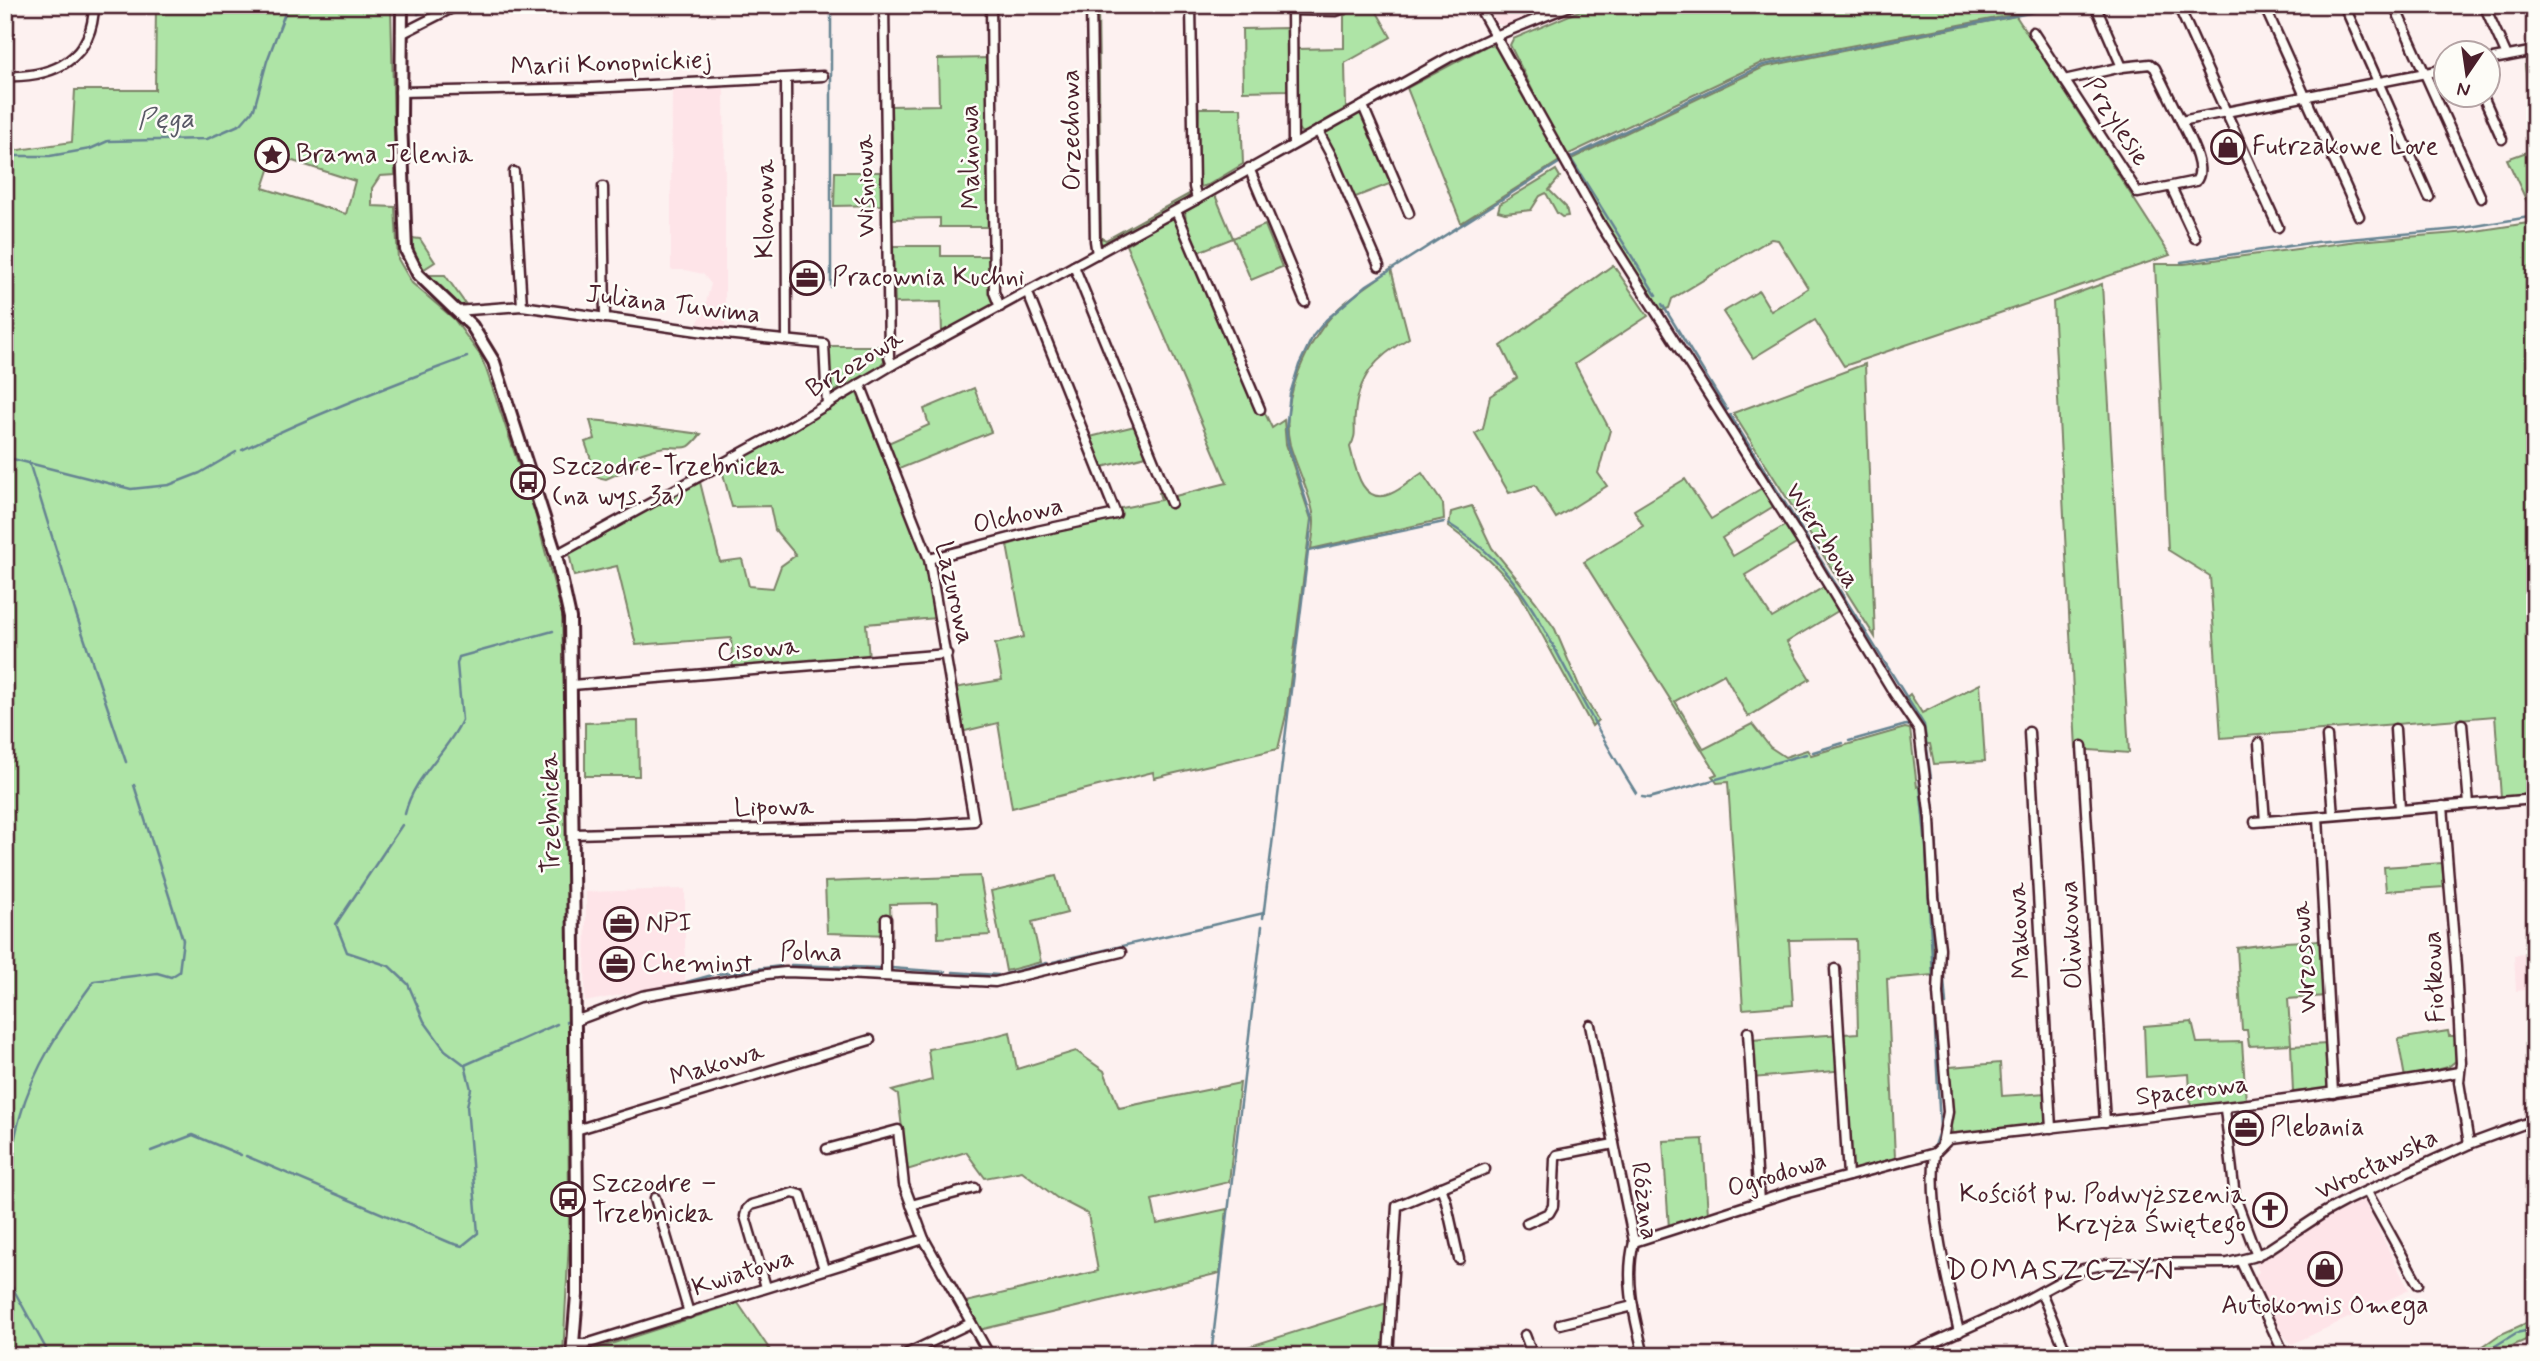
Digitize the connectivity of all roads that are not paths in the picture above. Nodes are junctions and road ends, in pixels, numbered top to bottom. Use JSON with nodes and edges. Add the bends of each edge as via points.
{"nodes":[{"id":1,"x":94,"y":5,"type":"edge"},
{"id":2,"x":402,"y":5,"type":"edge"},
{"id":3,"x":458,"y":5,"type":"edge"},
{"id":4,"x":884,"y":5,"type":"edge"},
{"id":5,"x":991,"y":5,"type":"edge"},
{"id":6,"x":1091,"y":5,"type":"edge"},
{"id":7,"x":1191,"y":5,"type":"edge"},
{"id":8,"x":1353,"y":5,"type":"edge"},
{"id":9,"x":1478,"y":5,"type":"edge"},
{"id":10,"x":1572,"y":5,"type":"edge"},
{"id":11,"x":2178,"y":5,"type":"edge"},
{"id":12,"x":2264,"y":5,"type":"edge"},
{"id":13,"x":2344,"y":5,"type":"edge"},
{"id":14,"x":2394,"y":5,"type":"edge"},
{"id":15,"x":2484,"y":5,"type":"edge"},
{"id":16,"x":1292,"y":8,"type":"edge"},
{"id":17,"x":2096,"y":8,"type":"dead end"},
{"id":18,"x":2033,"y":32,"type":"dead end"},
{"id":19,"x":401,"y":34,"type":"junction"},
{"id":20,"x":1494,"y":36,"type":"junction"},
{"id":21,"x":2535,"y":51,"type":"edge"},
{"id":22,"x":2507,"y":56,"type":"junction"},
{"id":23,"x":2502,"y":57,"type":"edge"},
{"id":24,"x":2122,"y":67,"type":"junction"},
{"id":25,"x":2432,"y":72,"type":"edge"},
{"id":26,"x":2425,"y":74,"type":"junction"},
{"id":27,"x":5,"y":76,"type":"edge"},
{"id":28,"x":823,"y":76,"type":"dead end"},
{"id":29,"x":786,"y":79,"type":"junction"},
{"id":30,"x":2064,"y":80,"type":"junction"},
{"id":31,"x":2379,"y":83,"type":"junction"},
{"id":32,"x":400,"y":92,"type":"junction"},
{"id":33,"x":2305,"y":97,"type":"junction"},
{"id":34,"x":1363,"y":106,"type":"junction"},
{"id":35,"x":2488,"y":108,"type":"edge"},
{"id":36,"x":2226,"y":112,"type":"junction"},
{"id":37,"x":2182,"y":121,"type":"junction"},
{"id":38,"x":1318,"y":131,"type":"junction"},
{"id":39,"x":2502,"y":139,"type":"dead end"},
{"id":40,"x":1293,"y":144,"type":"junction"},
{"id":41,"x":1250,"y":169,"type":"junction"},
{"id":42,"x":514,"y":172,"type":"dead end"},
{"id":43,"x":603,"y":187,"type":"dead end"},
{"id":44,"x":2171,"y":187,"type":"junction"},
{"id":45,"x":2429,"y":197,"type":"dead end"},
{"id":46,"x":2481,"y":198,"type":"dead end"},
{"id":47,"x":1198,"y":200,"type":"junction"},
{"id":48,"x":1176,"y":211,"type":"junction"},
{"id":49,"x":1409,"y":213,"type":"dead end"},
{"id":50,"x":2359,"y":216,"type":"dead end"},
{"id":51,"x":2278,"y":226,"type":"dead end"},
{"id":52,"x":2195,"y":238,"type":"dead end"},
{"id":53,"x":1097,"y":254,"type":"junction"},
{"id":54,"x":1074,"y":266,"type":"junction"},
{"id":55,"x":1378,"y":266,"type":"dead end"},
{"id":56,"x":1027,"y":291,"type":"junction"},
{"id":57,"x":1305,"y":302,"type":"dead end"},
{"id":58,"x":522,"y":306,"type":"junction"},
{"id":59,"x":1000,"y":307,"type":"junction"},
{"id":60,"x":456,"y":311,"type":"junction"},
{"id":61,"x":605,"y":318,"type":"junction"},
{"id":62,"x":787,"y":339,"type":"junction"},
{"id":63,"x":892,"y":365,"type":"junction"},
{"id":64,"x":860,"y":384,"type":"junction"},
{"id":65,"x":827,"y":405,"type":"junction"},
{"id":66,"x":1259,"y":410,"type":"dead end"},
{"id":67,"x":1171,"y":503,"type":"dead end"},
{"id":68,"x":556,"y":555,"type":"junction"},
{"id":69,"x":929,"y":559,"type":"junction"},
{"id":70,"x":947,"y":654,"type":"junction"},
{"id":71,"x":572,"y":685,"type":"junction"},
{"id":72,"x":2462,"y":724,"type":"dead end"},
{"id":73,"x":2395,"y":729,"type":"dead end"},
{"id":74,"x":2029,"y":732,"type":"dead end"},
{"id":75,"x":2327,"y":737,"type":"dead end"},
{"id":76,"x":2259,"y":743,"type":"dead end"},
{"id":77,"x":2082,"y":746,"type":"dead end"},
{"id":78,"x":2535,"y":799,"type":"edge"},
{"id":79,"x":2469,"y":804,"type":"junction"},
{"id":80,"x":2443,"y":806,"type":"junction"},
{"id":81,"x":2400,"y":809,"type":"junction"},
{"id":82,"x":2333,"y":815,"type":"junction"},
{"id":83,"x":2318,"y":817,"type":"junction"},
{"id":84,"x":974,"y":821,"type":"joint"},
{"id":85,"x":2266,"y":821,"type":"junction"},
{"id":86,"x":2255,"y":822,"type":"dead end"},
{"id":87,"x":574,"y":834,"type":"junction"},
{"id":88,"x":886,"y":919,"type":"dead end"},
{"id":89,"x":1121,"y":951,"type":"dead end"},
{"id":90,"x":1835,"y":970,"type":"dead end"},
{"id":91,"x":886,"y":975,"type":"junction"},
{"id":92,"x":575,"y":1021,"type":"junction"},
{"id":93,"x":1590,"y":1025,"type":"dead end"},
{"id":94,"x":1748,"y":1032,"type":"dead end"},
{"id":95,"x":870,"y":1040,"type":"dead end"},
{"id":96,"x":2459,"y":1072,"type":"junction"},
{"id":97,"x":2333,"y":1094,"type":"junction"},
{"id":98,"x":2225,"y":1109,"type":"junction"},
{"id":99,"x":2535,"y":1120,"type":"edge"},
{"id":100,"x":2105,"y":1122,"type":"junction"},
{"id":101,"x":2051,"y":1128,"type":"junction"},
{"id":102,"x":576,"y":1130,"type":"junction"},
{"id":103,"x":1614,"y":1144,"type":"junction"},
{"id":104,"x":1942,"y":1144,"type":"junction"},
{"id":105,"x":2469,"y":1144,"type":"junction"},
{"id":106,"x":827,"y":1149,"type":"dead end"},
{"id":107,"x":1935,"y":1153,"type":"junction"},
{"id":108,"x":1485,"y":1169,"type":"dead end"},
{"id":109,"x":1848,"y":1176,"type":"junction"},
{"id":110,"x":1441,"y":1187,"type":"junction"},
{"id":111,"x":975,"y":1188,"type":"dead end"},
{"id":112,"x":2367,"y":1192,"type":"junction"},
{"id":113,"x":655,"y":1198,"type":"dead end"},
{"id":114,"x":1759,"y":1202,"type":"junction"},
{"id":115,"x":911,"y":1205,"type":"junction"},
{"id":116,"x":1528,"y":1223,"type":"dead end"},
{"id":117,"x":925,"y":1239,"type":"junction"},
{"id":118,"x":1634,"y":1242,"type":"junction"},
{"id":119,"x":2257,"y":1256,"type":"junction"},
{"id":120,"x":1459,"y":1259,"type":"dead end"},
{"id":121,"x":2241,"y":1262,"type":"junction"},
{"id":122,"x":824,"y":1269,"type":"junction"},
{"id":123,"x":2418,"y":1284,"type":"dead end"},
{"id":124,"x":766,"y":1287,"type":"junction"},
{"id":125,"x":2041,"y":1292,"type":"junction"},
{"id":126,"x":1633,"y":1306,"type":"junction"},
{"id":127,"x":689,"y":1313,"type":"junction"},
{"id":128,"x":971,"y":1324,"type":"junction"},
{"id":129,"x":1560,"y":1324,"type":"dead end"},
{"id":130,"x":1959,"y":1332,"type":"junction"},
{"id":131,"x":1525,"y":1335,"type":"dead end"},
{"id":132,"x":573,"y":1350,"type":"edge"},
{"id":133,"x":902,"y":1356,"type":"edge"},
{"id":134,"x":989,"y":1356,"type":"edge"},
{"id":135,"x":1388,"y":1356,"type":"edge"},
{"id":136,"x":1534,"y":1356,"type":"edge"},
{"id":137,"x":1644,"y":1356,"type":"edge"},
{"id":138,"x":1904,"y":1356,"type":"edge"},
{"id":139,"x":2068,"y":1356,"type":"edge"},
{"id":140,"x":2285,"y":1356,"type":"edge"}],
"edges":[{"from":1,"to":27,"type":"street","via":[[91,30],[72,60],[54,71]]},
{"from":2,"to":19,"type":"street","name":"Trzebnicka"},
{"from":3,"to":19,"type":"street"},
{"from":4,"to":63,"type":"street","name":"Wiśniowa"},
{"from":5,"to":59,"type":"street","name":"Malinowa","via":[[994,292]]},
{"from":6,"to":53,"type":"street","name":"Orzechowa"},
{"from":7,"to":47,"type":"street","via":[[1194,187]]},
{"from":8,"to":16,"type":"street","via":[[1336,11]]},
{"from":9,"to":20,"type":"street","name":"Wierzbowa"},
{"from":10,"to":20,"type":"street","name":"Brzozowa"},
{"from":11,"to":36,"type":"street"},
{"from":12,"to":33,"type":"street"},
{"from":13,"to":31,"type":"street"},
{"from":14,"to":26,"type":"street"},
{"from":15,"to":22,"type":"street"},
{"from":16,"to":40,"type":"street"},
{"from":17,"to":24,"type":"street","name":"Przylesie"},
{"from":18,"to":30,"type":"street","name":"Przylesie"},
{"from":19,"to":32,"type":"street","name":"Trzebnicka"},
{"from":20,"to":34,"type":"street","name":"Brzozowa"},
{"from":20,"to":104,"type":"street","name":"Wierzbowa","via":[[1601,225],[1919,730],[1940,948],[1938,993],[1948,1112]]},
{"from":21,"to":22,"type":"street"},
{"from":22,"to":23,"type":"street"},
{"from":24,"to":30,"type":"street","name":"Przylesie"},
{"from":24,"to":37,"type":"street","name":"Przylesie","via":[[2153,66]]},
{"from":25,"to":26,"type":"street"},
{"from":26,"to":31,"type":"street"},
{"from":26,"to":46,"type":"street"},
{"from":28,"to":29,"type":"street","name":"Marii Konopnickiej"},
{"from":29,"to":32,"type":"street","name":"Marii Konopnickiej"},
{"from":29,"to":62,"type":"street","name":"Klonowa"},
{"from":30,"to":44,"type":"street","name":"Przylesie","via":[[2138,193]]},
{"from":31,"to":33,"type":"street"},
{"from":31,"to":45,"type":"street"},
{"from":32,"to":60,"type":"street","name":"Trzebnicka","via":[[406,250],[418,274]]},
{"from":33,"to":36,"type":"street"},
{"from":33,"to":50,"type":"street"},
{"from":34,"to":38,"type":"street","name":"Brzozowa"},
{"from":34,"to":49,"type":"street"},
{"from":35,"to":39,"type":"street"},
{"from":36,"to":37,"type":"street"},
{"from":36,"to":51,"type":"street"},
{"from":37,"to":44,"type":"street","name":"Przylesie","via":[[2201,173],[2196,181]]},
{"from":38,"to":40,"type":"street","name":"Brzozowa"},
{"from":38,"to":55,"type":"street"},
{"from":40,"to":41,"type":"street","name":"Brzozowa"},
{"from":41,"to":47,"type":"street","name":"Brzozowa"},
{"from":41,"to":57,"type":"street"},
{"from":42,"to":58,"type":"street"},
{"from":43,"to":61,"type":"street"},
{"from":44,"to":52,"type":"street","name":"Przylesie"},
{"from":47,"to":48,"type":"street","name":"Brzozowa"},
{"from":48,"to":53,"type":"street","name":"Brzozowa"},
{"from":48,"to":66,"type":"street"},
{"from":53,"to":54,"type":"street","name":"Brzozowa"},
{"from":54,"to":56,"type":"street","name":"Brzozowa"},
{"from":54,"to":67,"type":"street"},
{"from":56,"to":59,"type":"street","name":"Brzozowa"},
{"from":56,"to":69,"type":"street","name":"Olchowa","via":[[1116,514]]},
{"from":58,"to":60,"type":"street","name":"Juliana Tuwima"},
{"from":58,"to":61,"type":"street","name":"Juliana Tuwima"},
{"from":59,"to":63,"type":"street","name":"Brzozowa"},
{"from":60,"to":68,"type":"street","name":"Trzebnicka","via":[[481,337],[499,373]]},
{"from":61,"to":62,"type":"street","name":"Juliana Tuwima"},
{"from":62,"to":65,"type":"street","name":"Juliana Tuwima","via":[[824,344]]},
{"from":63,"to":64,"type":"street","name":"Brzozowa"},
{"from":64,"to":65,"type":"street","name":"Brzozowa"},
{"from":64,"to":69,"type":"street","name":"Lazurowa"},
{"from":65,"to":68,"type":"street","name":"Brzozowa"},
{"from":68,"to":71,"type":"street","name":"Trzebnicka","via":[[570,618]]},
{"from":69,"to":70,"type":"street","name":"Lazurowa"},
{"from":70,"to":71,"type":"street","name":"Cisowa"},
{"from":70,"to":84,"type":"street","name":"Lazurowa"},
{"from":71,"to":87,"type":"street","name":"Trzebnicka"},
{"from":72,"to":79,"type":"street"},
{"from":73,"to":81,"type":"street"},
{"from":74,"to":101,"type":"street","name":"Makowa"},
{"from":75,"to":82,"type":"street"},
{"from":76,"to":85,"type":"street"},
{"from":77,"to":100,"type":"street","name":"Oliwkowa"},
{"from":78,"to":79,"type":"street"},
{"from":79,"to":80,"type":"street"},
{"from":80,"to":81,"type":"street"},
{"from":80,"to":96,"type":"street","name":"Fiołkowa"},
{"from":81,"to":82,"type":"street"},
{"from":82,"to":83,"type":"street"},
{"from":83,"to":85,"type":"street"},
{"from":83,"to":97,"type":"street","name":"Wrzosowa"},
{"from":84,"to":87,"type":"street","name":"Lipowa"},
{"from":85,"to":86,"type":"street"},
{"from":87,"to":92,"type":"street","name":"Trzebnicka"},
{"from":88,"to":91,"type":"street"},
{"from":89,"to":91,"type":"street","name":"Polna","via":[[995,982]]},
{"from":90,"to":109,"type":"street"},
{"from":91,"to":92,"type":"street","name":"Polna","via":[[786,972],[738,978],[642,996]]},
{"from":92,"to":102,"type":"street","name":"Trzebnicka"},
{"from":93,"to":103,"type":"street","name":"Różana"},
{"from":94,"to":114,"type":"street"},
{"from":95,"to":102,"type":"street","name":"Makowa"},
{"from":96,"to":97,"type":"street","name":"Spacerowa"},
{"from":96,"to":105,"type":"street","name":"Fiołkowa"},
{"from":97,"to":98,"type":"street","name":"Spacerowa"},
{"from":98,"to":100,"type":"street","name":"Spacerowa"},
{"from":98,"to":119,"type":"street","via":[[2235,1197]]},
{"from":99,"to":105,"type":"street","name":"Wrocławska"},
{"from":100,"to":101,"type":"street","name":"Spacerowa"},
{"from":101,"to":104,"type":"street","name":"Spacerowa","via":[[1950,1139]]},
{"from":102,"to":132,"type":"street","name":"Trzebnicka"},
{"from":103,"to":116,"type":"street","name":"Różana","via":[[1557,1155],[1553,1206],[1549,1213]]},
{"from":103,"to":118,"type":"street","name":"Różana"},
{"from":104,"to":107,"type":"street"},
{"from":105,"to":112,"type":"street","name":"Wrocławska"},
{"from":106,"to":115,"type":"street","via":[[898,1130]]},
{"from":107,"to":109,"type":"street","name":"Ogrodowa"},
{"from":107,"to":130,"type":"street","via":[[1937,1216]]},
{"from":108,"to":110,"type":"street"},
{"from":109,"to":114,"type":"street","name":"Ogrodowa"},
{"from":110,"to":120,"type":"street"},
{"from":110,"to":135,"type":"street","via":[[1397,1206]]},
{"from":111,"to":115,"type":"street"},
{"from":112,"to":119,"type":"street","name":"Wrocławska","via":[[2325,1212]]},
{"from":112,"to":123,"type":"street"},
{"from":113,"to":127,"type":"street"},
{"from":114,"to":118,"type":"street","name":"Ogrodowa"},
{"from":115,"to":117,"type":"street"},
{"from":117,"to":122,"type":"street","name":"Kwiatowa"},
{"from":117,"to":128,"type":"street"},
{"from":118,"to":126,"type":"street","name":"Różana","via":[[1629,1270]]},
{"from":119,"to":121,"type":"street","name":"Wrocławska"},
{"from":121,"to":125,"type":"street","name":"Wrocławska","via":[[2095,1266]]},
{"from":121,"to":140,"type":"street"},
{"from":122,"to":124,"type":"street","name":"Kwiatowa"},
{"from":122,"to":124,"type":"street","via":[[802,1195],[793,1193],[751,1205],[746,1216]]},
{"from":124,"to":127,"type":"street","name":"Kwiatowa"},
{"from":125,"to":130,"type":"street","name":"Wrocławska"},
{"from":125,"to":139,"type":"street"},
{"from":126,"to":129,"type":"street"},
{"from":126,"to":137,"type":"street","name":"Różana"},
{"from":127,"to":132,"type":"street","name":"Kwiatowa"},
{"from":128,"to":133,"type":"street"},
{"from":128,"to":134,"type":"street"},
{"from":130,"to":138,"type":"street","name":"Wrocławska"},
{"from":131,"to":136,"type":"street"}]}
